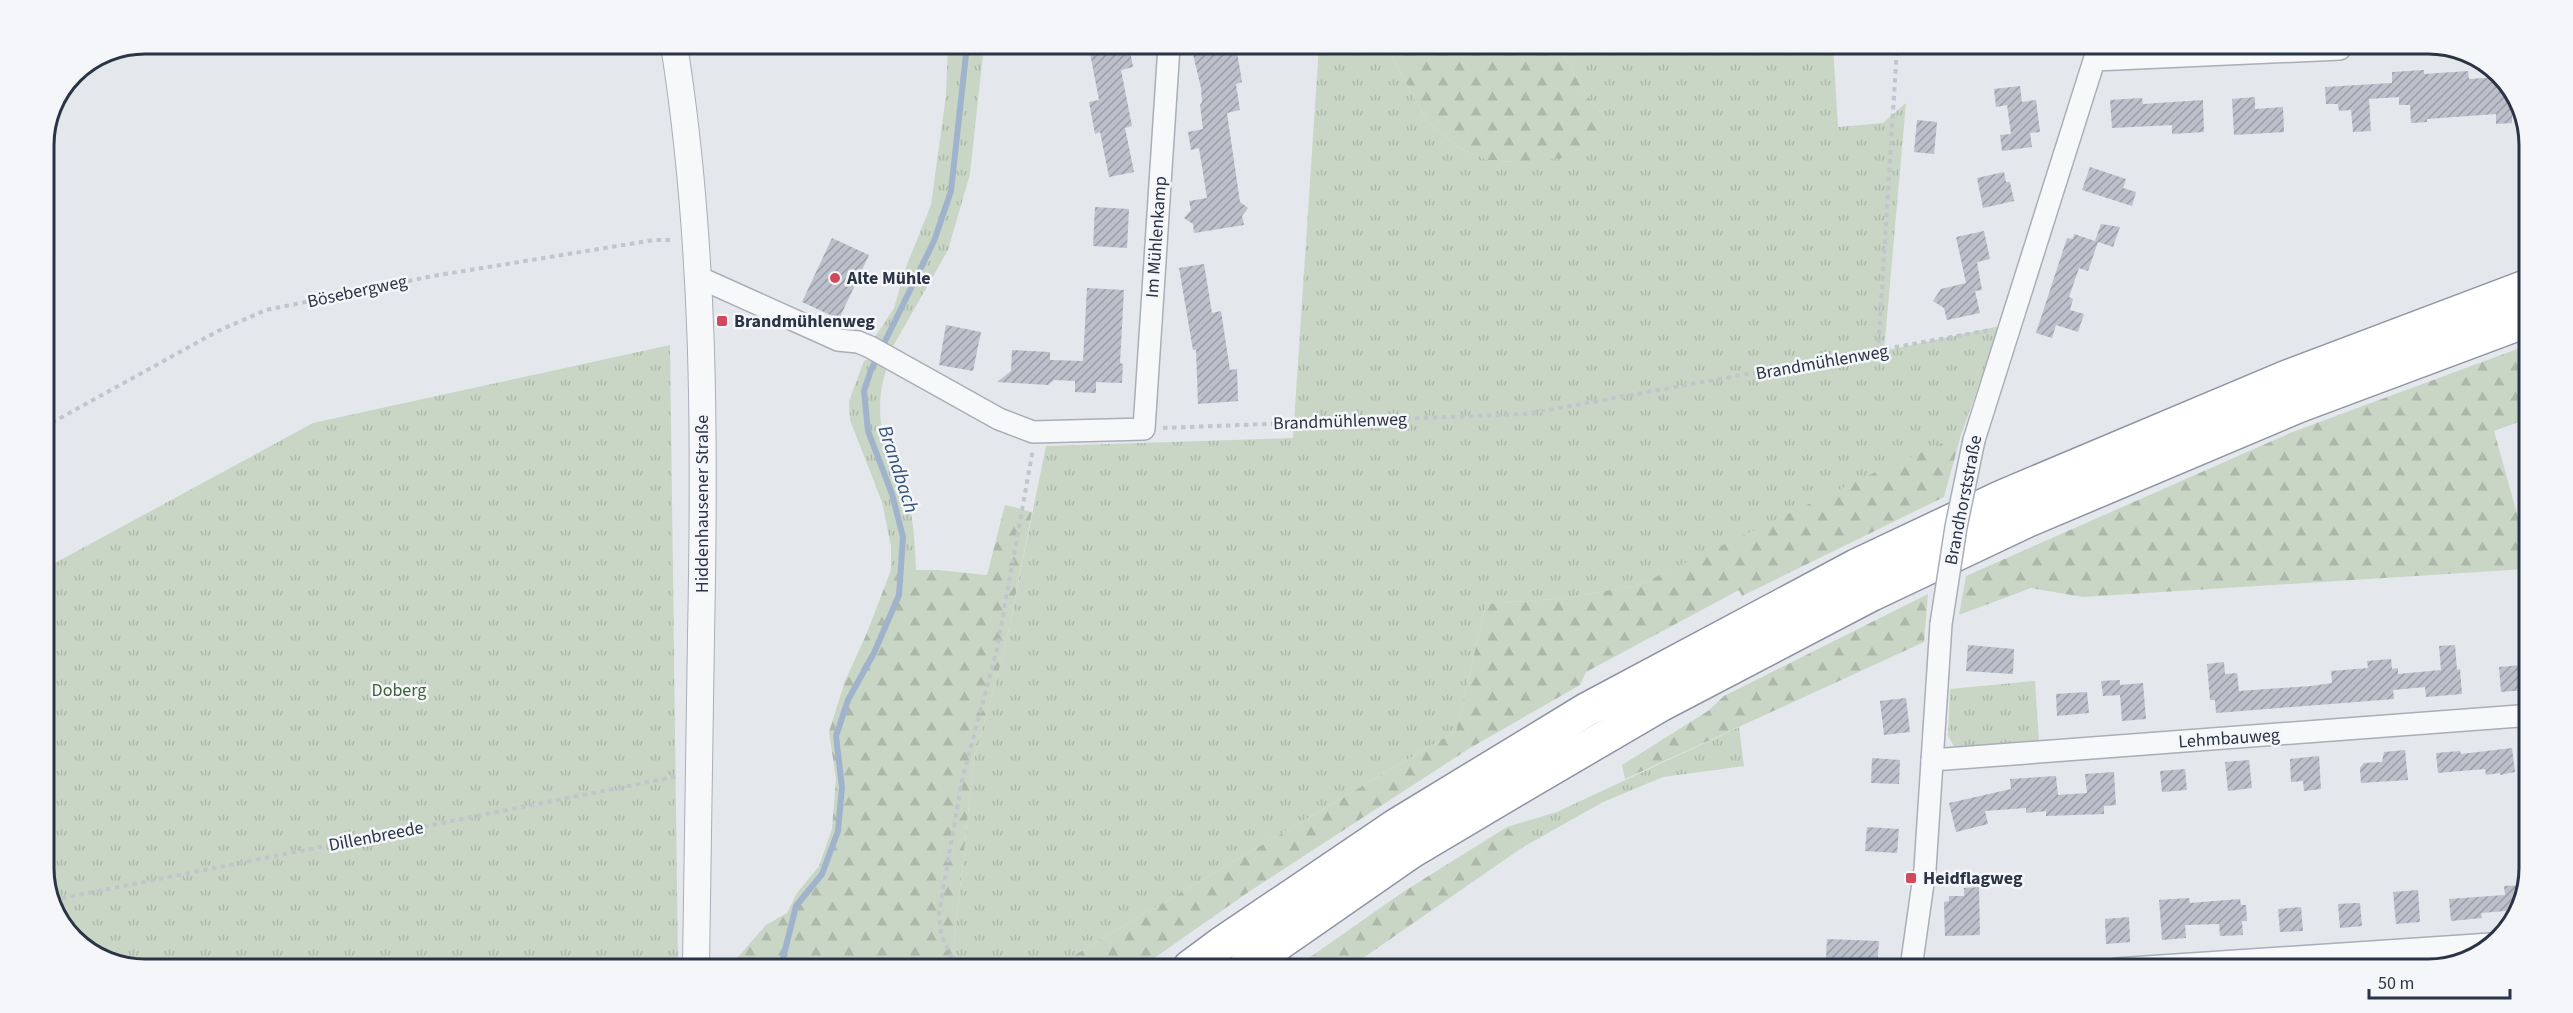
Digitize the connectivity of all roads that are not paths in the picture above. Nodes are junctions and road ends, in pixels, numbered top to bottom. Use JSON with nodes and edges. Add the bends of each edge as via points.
{"nodes":[{"id":1,"x":675,"y":54,"type":"edge"},
{"id":2,"x":1168,"y":54,"type":"edge"},
{"id":3,"x":2096,"y":54,"type":"edge"},
{"id":4,"x":698,"y":277,"type":"junction"},
{"id":5,"x":2519,"y":289,"type":"edge"},
{"id":6,"x":2519,"y":323,"type":"edge"},
{"id":7,"x":2519,"y":716,"type":"edge"},
{"id":8,"x":1932,"y":760,"type":"junction"},
{"id":9,"x":2477,"y":945,"type":"edge"},
{"id":10,"x":696,"y":959,"type":"edge"},
{"id":11,"x":1201,"y":959,"type":"edge"},
{"id":12,"x":1257,"y":959,"type":"edge"},
{"id":13,"x":1912,"y":959,"type":"edge"},
{"id":14,"x":2266,"y":959,"type":"edge"}],
"edges":[{"from":1,"to":4,"type":"street","name":"Hiddenhausener Straße"},
{"from":2,"to":4,"type":"street","name":"Im Mühlenkamp","via":[[1144,429],[1033,432],[999,419],[870,347],[838,340]]},
{"from":3,"to":8,"type":"street","name":"Brandhorststraße","bridge":true,"via":[[1974,440],[1941,624]]},
{"from":4,"to":10,"type":"street","name":"Hiddenhausener Straße","via":[[703,523]]},
{"from":5,"to":11,"type":"highway","via":[[2287,377],[2002,496],[1856,566],[1586,710],[1397,825]]},
{"from":6,"to":12,"type":"highway","via":[[2287,410],[2026,521],[1872,594],[1660,705],[1520,786],[1412,851]]},
{"from":7,"to":8,"type":"street","name":"Lehmbauweg"},
{"from":8,"to":13,"type":"street","name":"Brandhorststraße","via":[[1925,869]]},
{"from":9,"to":14,"type":"street"}]}
